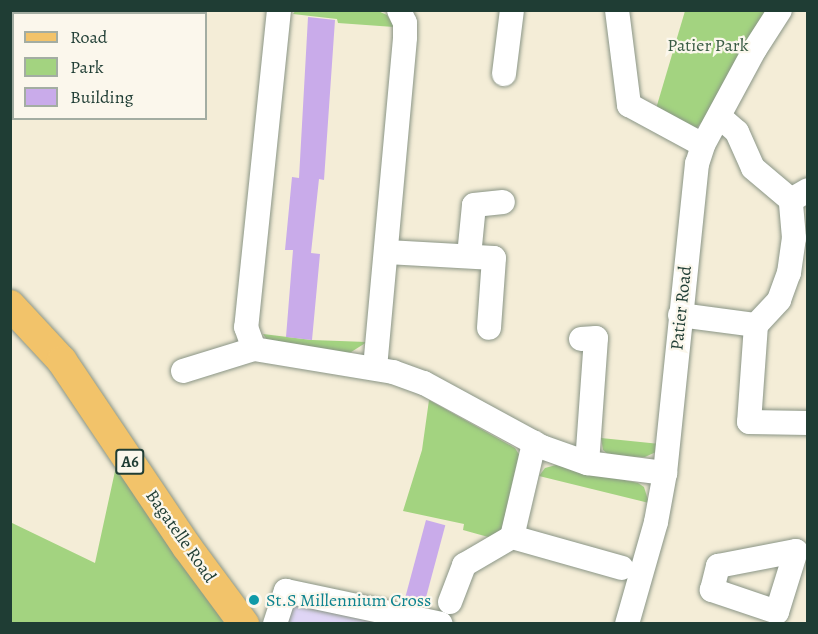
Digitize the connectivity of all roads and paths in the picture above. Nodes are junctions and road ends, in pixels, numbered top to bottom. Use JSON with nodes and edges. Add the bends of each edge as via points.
{"nodes":[{"id":1,"x":279,"y":10,"type":"edge"},
{"id":2,"x":399,"y":10,"type":"edge"},
{"id":3,"x":512,"y":10,"type":"edge"},
{"id":4,"x":617,"y":10,"type":"edge"},
{"id":5,"x":780,"y":10,"type":"edge"},
{"id":6,"x":504,"y":74,"type":"dead end"},
{"id":7,"x":721,"y":118,"type":"junction"},
{"id":8,"x":703,"y":145,"type":"junction"},
{"id":9,"x":799,"y":195,"type":"edge"},
{"id":10,"x":503,"y":202,"type":"dead end"},
{"id":11,"x":387,"y":252,"type":"junction"},
{"id":12,"x":469,"y":256,"type":"junction"},
{"id":13,"x":10,"y":305,"type":"edge"},
{"id":14,"x":680,"y":315,"type":"junction"},
{"id":15,"x":756,"y":325,"type":"junction"},
{"id":16,"x":489,"y":328,"type":"dead end"},
{"id":17,"x":581,"y":339,"type":"dead end"},
{"id":18,"x":254,"y":349,"type":"junction"},
{"id":19,"x":375,"y":368,"type":"junction"},
{"id":20,"x":183,"y":371,"type":"dead end"},
{"id":21,"x":807,"y":423,"type":"edge"},
{"id":22,"x":534,"y":443,"type":"junction"},
{"id":23,"x":587,"y":463,"type":"junction"},
{"id":24,"x":664,"y":472,"type":"junction"},
{"id":25,"x":512,"y":537,"type":"junction"},
{"id":26,"x":622,"y":568,"type":"dead end"},
{"id":27,"x":445,"y":613,"type":"edge"},
{"id":28,"x":244,"y":624,"type":"edge"},
{"id":29,"x":275,"y":624,"type":"edge"},
{"id":30,"x":627,"y":624,"type":"edge"}],
"edges":[{"from":1,"to":18,"type":"street","via":[[246,327]]},
{"from":2,"to":11,"type":"street","via":[[405,23],[405,37]]},
{"from":3,"to":6,"type":"street"},
{"from":4,"to":8,"type":"street","via":[[629,105]]},
{"from":5,"to":7,"type":"street","name":"Patier Road","via":[[755,49]]},
{"from":7,"to":8,"type":"street","name":"Patier Road"},
{"from":7,"to":9,"type":"street","via":[[737,132],[753,168]]},
{"from":8,"to":14,"type":"street","name":"Patier Road","via":[[697,164]]},
{"from":9,"to":15,"type":"street","via":[[789,273],[779,300]]},
{"from":10,"to":12,"type":"street","via":[[474,205]]},
{"from":11,"to":12,"type":"street"},
{"from":11,"to":19,"type":"street"},
{"from":12,"to":16,"type":"street","via":[[494,258]]},
{"from":13,"to":28,"type":"main road","name":"Bagatelle Road","number":"A6","via":[[62,361],[187,547]]},
{"from":14,"to":15,"type":"street"},
{"from":14,"to":24,"type":"street","name":"Patier Road"},
{"from":15,"to":21,"type":"street","via":[[749,422]]},
{"from":17,"to":23,"type":"street","via":[[596,338]]},
{"from":18,"to":19,"type":"street"},
{"from":18,"to":20,"type":"street"},
{"from":19,"to":22,"type":"street","via":[[424,383]]},
{"from":22,"to":23,"type":"street"},
{"from":22,"to":25,"type":"street"},
{"from":23,"to":24,"type":"street"},
{"from":24,"to":30,"type":"street","name":"Patier Road","via":[[656,522]]},
{"from":25,"to":26,"type":"street"},
{"from":25,"to":27,"type":"street","via":[[464,565]]},
{"from":27,"to":29,"type":"street","via":[[286,591]]}]}
